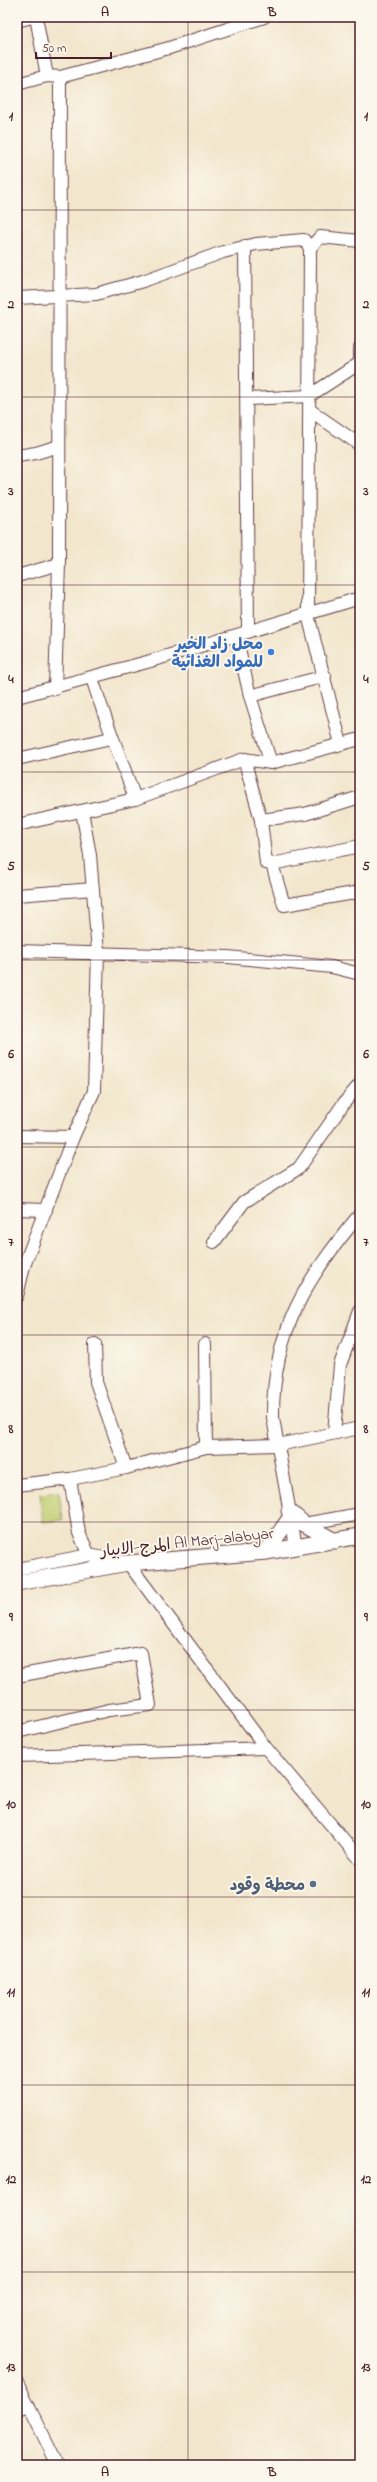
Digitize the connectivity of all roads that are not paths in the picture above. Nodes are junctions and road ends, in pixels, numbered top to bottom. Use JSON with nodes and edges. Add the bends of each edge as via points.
{"nodes":[{"id":1,"x":32,"y":17,"type":"edge"},
{"id":2,"x":36,"y":17,"type":"edge"},
{"id":3,"x":264,"y":17,"type":"edge"},
{"id":4,"x":17,"y":21,"type":"edge"},
{"id":5,"x":233,"y":21,"type":"edge"},
{"id":6,"x":47,"y":76,"type":"junction"},
{"id":7,"x":60,"y":77,"type":"junction"},
{"id":8,"x":17,"y":84,"type":"edge"},
{"id":9,"x":360,"y":241,"type":"edge"},
{"id":10,"x":245,"y":246,"type":"junction"},
{"id":11,"x":310,"y":248,"type":"junction"},
{"id":12,"x":60,"y":294,"type":"junction"},
{"id":13,"x":17,"y":298,"type":"edge"},
{"id":14,"x":360,"y":348,"type":"edge"},
{"id":15,"x":360,"y":363,"type":"edge"},
{"id":16,"x":360,"y":369,"type":"edge"},
{"id":17,"x":309,"y":396,"type":"junction"},
{"id":18,"x":247,"y":399,"type":"junction"},
{"id":19,"x":311,"y":411,"type":"junction"},
{"id":20,"x":59,"y":446,"type":"junction"},
{"id":21,"x":360,"y":446,"type":"edge"},
{"id":22,"x":17,"y":456,"type":"edge"},
{"id":23,"x":59,"y":564,"type":"junction"},
{"id":24,"x":17,"y":576,"type":"edge"},
{"id":25,"x":360,"y":598,"type":"edge"},
{"id":26,"x":308,"y":614,"type":"junction"},
{"id":27,"x":248,"y":632,"type":"junction"},
{"id":28,"x":236,"y":636,"type":"junction"},
{"id":29,"x":325,"y":676,"type":"junction"},
{"id":30,"x":92,"y":678,"type":"junction"},
{"id":31,"x":55,"y":689,"type":"junction"},
{"id":32,"x":250,"y":696,"type":"junction"},
{"id":33,"x":17,"y":697,"type":"edge"},
{"id":34,"x":111,"y":738,"type":"junction"},
{"id":35,"x":360,"y":739,"type":"edge"},
{"id":36,"x":341,"y":744,"type":"junction"},
{"id":37,"x":17,"y":759,"type":"edge"},
{"id":38,"x":244,"y":759,"type":"junction"},
{"id":39,"x":271,"y":763,"type":"junction"},
{"id":40,"x":360,"y":797,"type":"edge"},
{"id":41,"x":135,"y":799,"type":"junction"},
{"id":42,"x":82,"y":811,"type":"junction"},
{"id":43,"x":261,"y":820,"type":"junction"},
{"id":44,"x":17,"y":825,"type":"edge"},
{"id":45,"x":360,"y":846,"type":"edge"},
{"id":46,"x":272,"y":864,"type":"junction"},
{"id":47,"x":93,"y":889,"type":"junction"},
{"id":48,"x":360,"y":892,"type":"edge"},
{"id":49,"x":17,"y":895,"type":"edge"},
{"id":50,"x":17,"y":951,"type":"edge"},
{"id":51,"x":98,"y":952,"type":"junction"},
{"id":52,"x":360,"y":974,"type":"edge"},
{"id":53,"x":360,"y":1084,"type":"edge"},
{"id":54,"x":17,"y":1136,"type":"edge"},
{"id":55,"x":73,"y":1137,"type":"junction"},
{"id":56,"x":17,"y":1209,"type":"edge"},
{"id":57,"x":46,"y":1210,"type":"junction"},
{"id":58,"x":360,"y":1214,"type":"edge"},
{"id":59,"x":214,"y":1242,"type":"dead end"},
{"id":60,"x":20,"y":1266,"type":"edge"},
{"id":61,"x":17,"y":1296,"type":"edge"},
{"id":62,"x":360,"y":1311,"type":"edge"},
{"id":63,"x":95,"y":1344,"type":"dead end"},
{"id":64,"x":205,"y":1344,"type":"dead end"},
{"id":65,"x":360,"y":1428,"type":"edge"},
{"id":66,"x":334,"y":1433,"type":"junction"},
{"id":67,"x":278,"y":1445,"type":"junction"},
{"id":68,"x":206,"y":1448,"type":"junction"},
{"id":69,"x":126,"y":1468,"type":"junction"},
{"id":70,"x":70,"y":1479,"type":"junction"},
{"id":71,"x":17,"y":1485,"type":"edge"},
{"id":72,"x":289,"y":1514,"type":"junction"},
{"id":73,"x":360,"y":1514,"type":"edge"},
{"id":74,"x":304,"y":1524,"type":"junction"},
{"id":75,"x":360,"y":1536,"type":"edge"},
{"id":76,"x":335,"y":1541,"type":"junction"},
{"id":77,"x":296,"y":1547,"type":"junction"},
{"id":78,"x":266,"y":1552,"type":"junction"},
{"id":79,"x":89,"y":1555,"type":"junction"},
{"id":80,"x":128,"y":1563,"type":"junction"},
{"id":81,"x":17,"y":1569,"type":"edge"},
{"id":82,"x":17,"y":1583,"type":"edge"},
{"id":83,"x":17,"y":1676,"type":"edge"},
{"id":84,"x":17,"y":1732,"type":"edge"},
{"id":85,"x":266,"y":1748,"type":"junction"},
{"id":86,"x":17,"y":1756,"type":"edge"},
{"id":87,"x":360,"y":1859,"type":"edge"},
{"id":88,"x":17,"y":2382,"type":"edge"},
{"id":89,"x":28,"y":2406,"type":"junction"},
{"id":90,"x":17,"y":2410,"type":"edge"},
{"id":91,"x":58,"y":2465,"type":"edge"}],
"edges":[{"from":1,"to":4,"type":"street"},
{"from":2,"to":6,"type":"street"},
{"from":3,"to":5,"type":"street"},
{"from":5,"to":7,"type":"street","via":[[169,48]]},
{"from":6,"to":7,"type":"street"},
{"from":6,"to":8,"type":"street"},
{"from":7,"to":12,"type":"street"},
{"from":9,"to":11,"type":"street","via":[[320,237]]},
{"from":10,"to":11,"type":"street","via":[[304,240]]},
{"from":10,"to":12,"type":"street","via":[[143,281],[96,294]]},
{"from":10,"to":18,"type":"street"},
{"from":11,"to":17,"type":"street"},
{"from":12,"to":13,"type":"street"},
{"from":12,"to":20,"type":"street"},
{"from":14,"to":15,"type":"street"},
{"from":15,"to":16,"type":"street"},
{"from":15,"to":17,"type":"street"},
{"from":17,"to":18,"type":"street"},
{"from":17,"to":19,"type":"street"},
{"from":18,"to":27,"type":"street"},
{"from":19,"to":21,"type":"street"},
{"from":19,"to":26,"type":"street"},
{"from":20,"to":22,"type":"street"},
{"from":20,"to":23,"type":"street"},
{"from":23,"to":24,"type":"street"},
{"from":23,"to":31,"type":"street"},
{"from":25,"to":26,"type":"street"},
{"from":26,"to":27,"type":"street"},
{"from":26,"to":29,"type":"street"},
{"from":27,"to":28,"type":"street"},
{"from":28,"to":30,"type":"street"},
{"from":28,"to":32,"type":"street"},
{"from":29,"to":32,"type":"street"},
{"from":29,"to":36,"type":"street"},
{"from":30,"to":31,"type":"street"},
{"from":30,"to":34,"type":"street"},
{"from":31,"to":33,"type":"street"},
{"from":32,"to":39,"type":"street"},
{"from":34,"to":37,"type":"street"},
{"from":34,"to":41,"type":"street"},
{"from":35,"to":36,"type":"street"},
{"from":36,"to":39,"type":"street"},
{"from":38,"to":39,"type":"street"},
{"from":38,"to":41,"type":"street"},
{"from":38,"to":43,"type":"street"},
{"from":40,"to":43,"type":"street","via":[[305,814]]},
{"from":41,"to":42,"type":"street"},
{"from":42,"to":44,"type":"street"},
{"from":42,"to":47,"type":"street"},
{"from":43,"to":46,"type":"street","via":[[266,863]]},
{"from":45,"to":46,"type":"street"},
{"from":46,"to":48,"type":"street","via":[[284,905]]},
{"from":47,"to":49,"type":"street"},
{"from":47,"to":51,"type":"street"},
{"from":50,"to":51,"type":"street"},
{"from":51,"to":52,"type":"street","via":[[228,957],[332,967]]},
{"from":51,"to":55,"type":"street","via":[[94,1091]]},
{"from":53,"to":59,"type":"street","via":[[299,1168],[244,1202]]},
{"from":54,"to":55,"type":"street"},
{"from":55,"to":57,"type":"street"},
{"from":56,"to":57,"type":"street"},
{"from":57,"to":60,"type":"street"},
{"from":58,"to":67,"type":"street","via":[[317,1270],[289,1322],[278,1359],[273,1400]]},
{"from":60,"to":61,"type":"street"},
{"from":62,"to":66,"type":"street","via":[[340,1365]]},
{"from":63,"to":69,"type":"street","via":[[96,1382]]},
{"from":64,"to":68,"type":"street"},
{"from":65,"to":66,"type":"street"},
{"from":66,"to":67,"type":"street"},
{"from":67,"to":68,"type":"street"},
{"from":67,"to":72,"type":"street"},
{"from":68,"to":69,"type":"street"},
{"from":69,"to":70,"type":"street"},
{"from":70,"to":71,"type":"street"},
{"from":70,"to":79,"type":"street","via":[[80,1533]]},
{"from":72,"to":74,"type":"main road"},
{"from":72,"to":77,"type":"street"},
{"from":72,"to":78,"type":"main road"},
{"from":73,"to":74,"type":"street"},
{"from":74,"to":76,"type":"main road"},
{"from":75,"to":76,"type":"main road","name":"المرج-الابيار Al Marj-alabyar"},
{"from":76,"to":77,"type":"main road","name":"المرج-الابيار Al Marj-alabyar"},
{"from":77,"to":78,"type":"main road","name":"المرج-الابيار Al Marj-alabyar"},
{"from":78,"to":80,"type":"main road","name":"المرج-الابيار Al Marj-alabyar"},
{"from":79,"to":80,"type":"street"},
{"from":79,"to":81,"type":"street"},
{"from":80,"to":82,"type":"main road","name":"المرج-الابيار Al Marj-alabyar"},
{"from":80,"to":85,"type":"street"},
{"from":83,"to":84,"type":"street","via":[[141,1653],[150,1705],[109,1710]]},
{"from":85,"to":86,"type":"street"},
{"from":85,"to":87,"type":"street"},
{"from":88,"to":89,"type":"street"},
{"from":89,"to":90,"type":"street"},
{"from":89,"to":91,"type":"street"}]}
